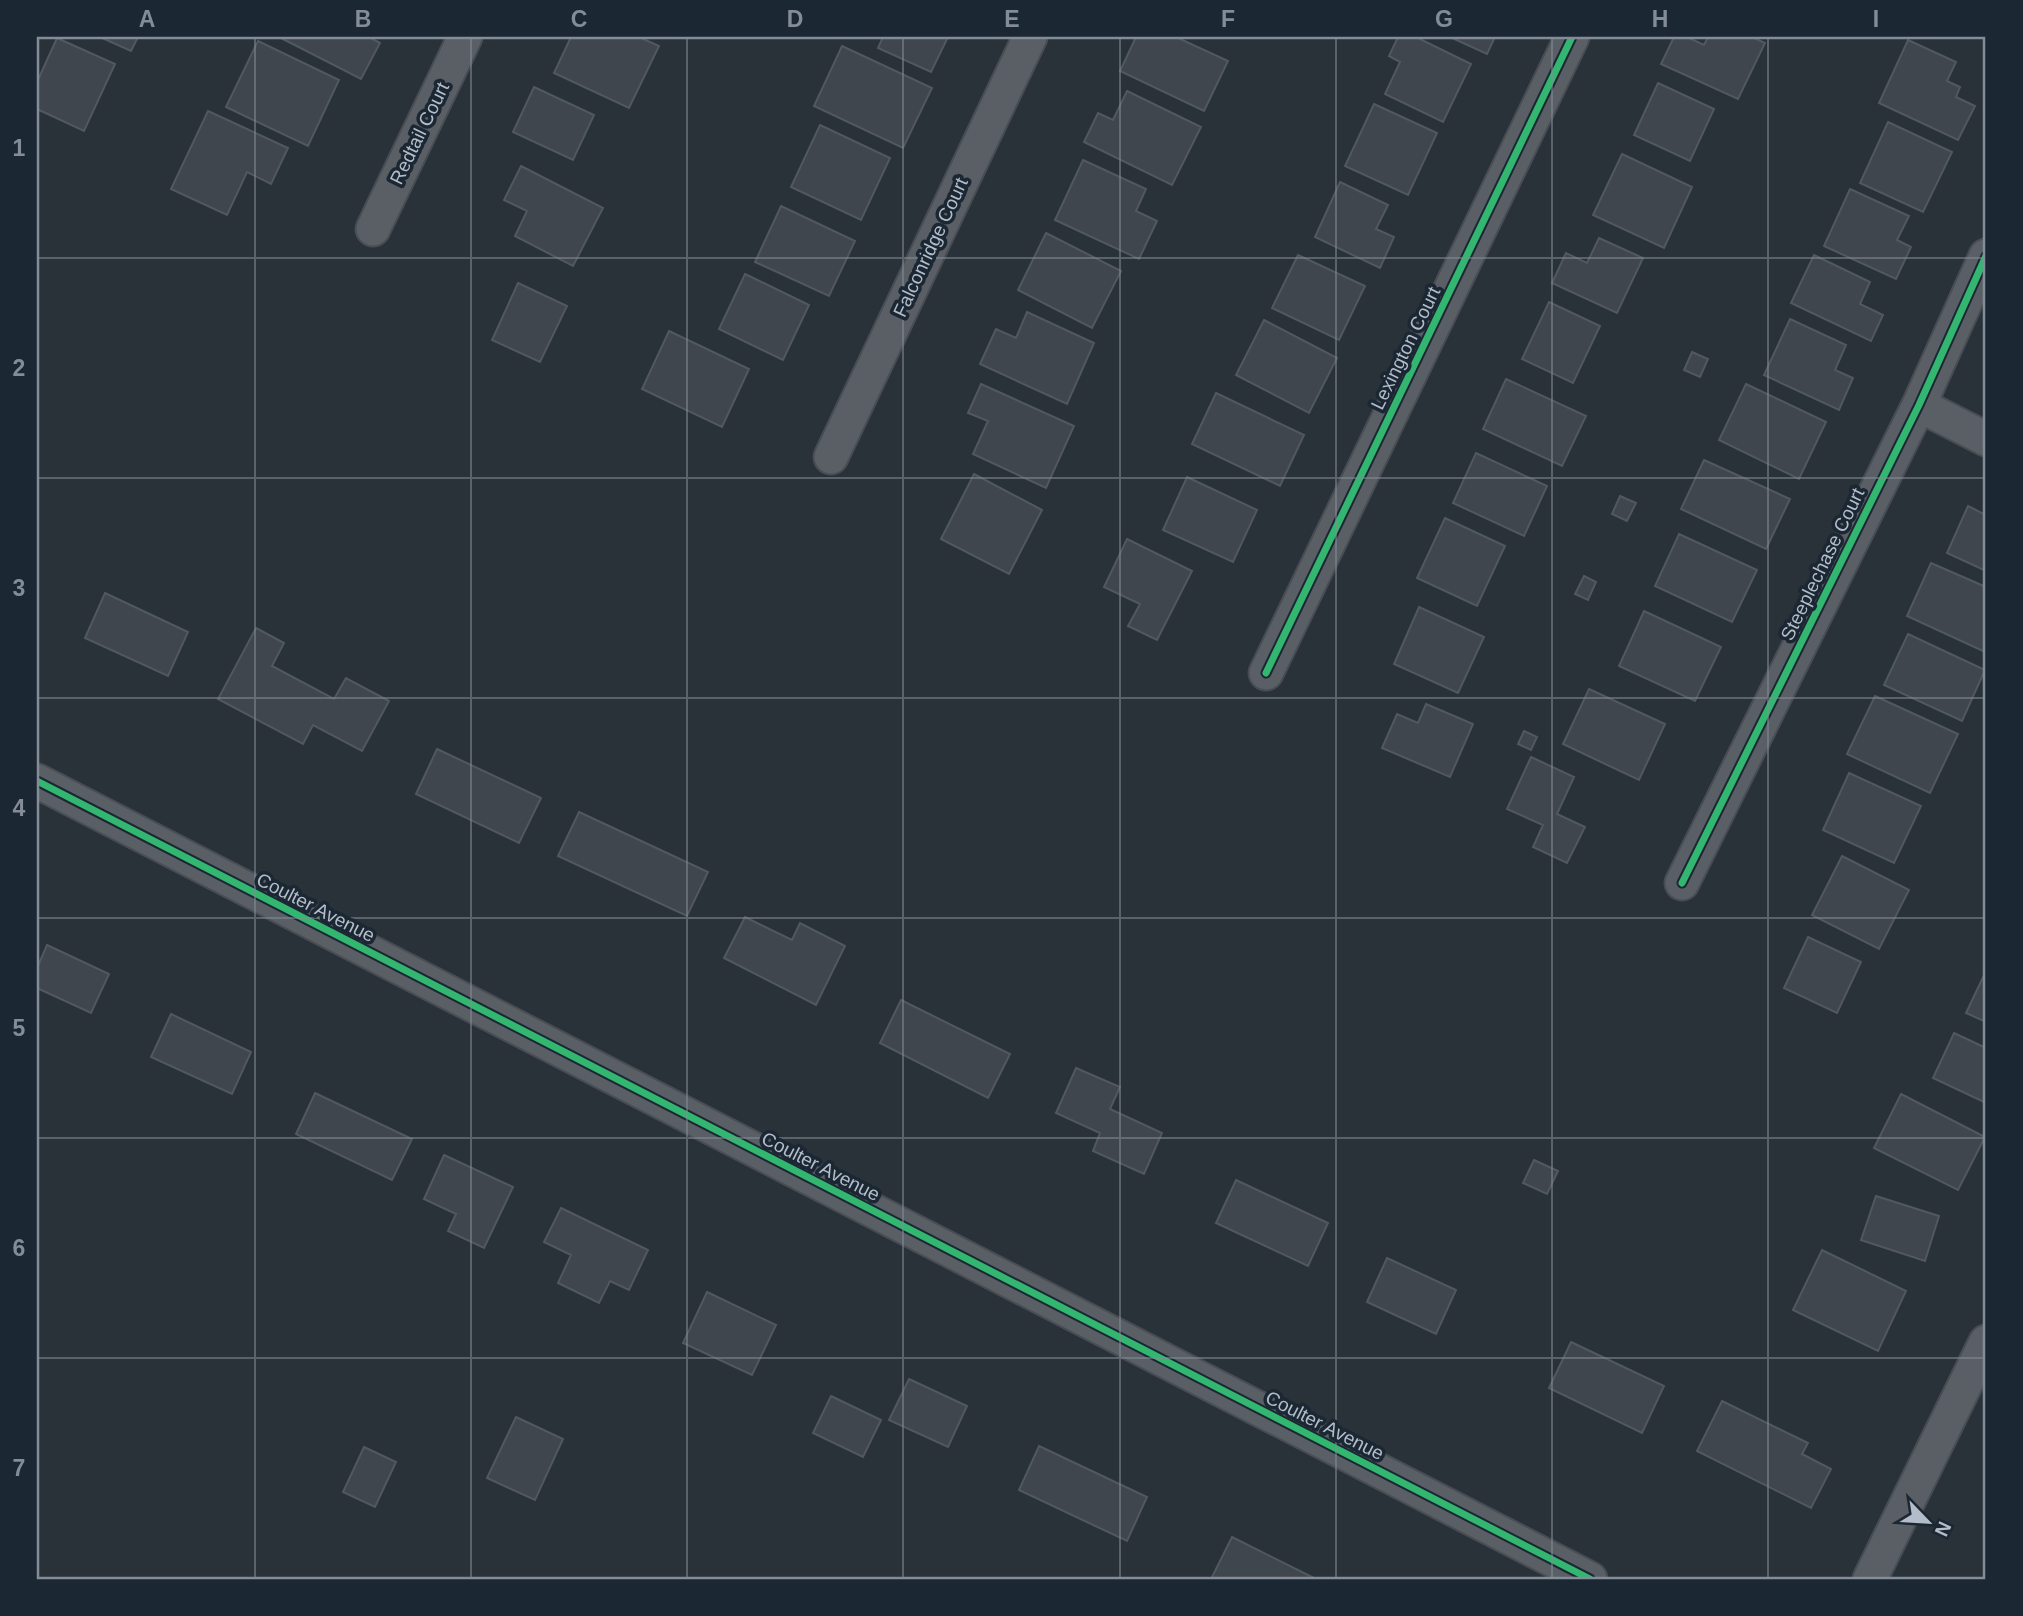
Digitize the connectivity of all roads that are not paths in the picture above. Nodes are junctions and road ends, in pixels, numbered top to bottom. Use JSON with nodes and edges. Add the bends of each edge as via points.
{"nodes":[{"id":1,"x":465,"y":37,"type":"edge"},
{"id":2,"x":1030,"y":37,"type":"edge"},
{"id":3,"x":1572,"y":37,"type":"edge"},
{"id":4,"x":373,"y":229,"type":"dead end"},
{"id":5,"x":1986,"y":256,"type":"edge"},
{"id":6,"x":1919,"y":405,"type":"junction"},
{"id":7,"x":1986,"y":439,"type":"edge"},
{"id":8,"x":831,"y":457,"type":"dead end"},
{"id":9,"x":1266,"y":673,"type":"dead end"},
{"id":10,"x":37,"y":781,"type":"edge"},
{"id":11,"x":1682,"y":883,"type":"dead end"},
{"id":12,"x":1986,"y":1342,"type":"edge"},
{"id":13,"x":1590,"y":1579,"type":"edge"},
{"id":14,"x":1870,"y":1579,"type":"edge"}],
"edges":[{"from":1,"to":4,"type":"street","name":"Redtail Court"},
{"from":2,"to":8,"type":"street","name":"Falconridge Court"},
{"from":3,"to":9,"type":"street","name":"Lexington Court"},
{"from":5,"to":6,"type":"street","name":"Steeplechase Court"},
{"from":6,"to":7,"type":"street"},
{"from":6,"to":11,"type":"street","name":"Steeplechase Court"},
{"from":10,"to":13,"type":"street","name":"Coulter Avenue"},
{"from":12,"to":14,"type":"street"}]}
